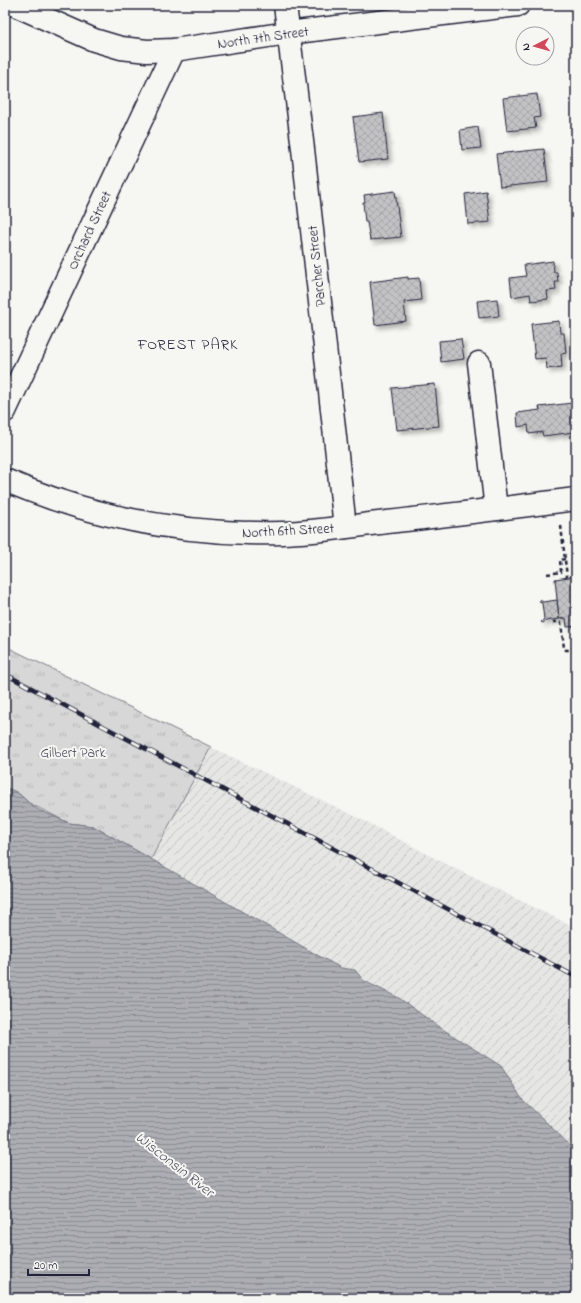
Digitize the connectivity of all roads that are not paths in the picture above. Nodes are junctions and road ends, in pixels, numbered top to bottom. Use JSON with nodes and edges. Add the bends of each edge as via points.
{"nodes":[{"id":1,"x":15,"y":5,"type":"edge"},
{"id":2,"x":285,"y":5,"type":"edge"},
{"id":3,"x":518,"y":5,"type":"edge"},
{"id":4,"x":288,"y":33,"type":"junction"},
{"id":5,"x":174,"y":50,"type":"junction"},
{"id":6,"x":479,"y":363,"type":"dead end"},
{"id":7,"x":5,"y":411,"type":"edge"},
{"id":8,"x":5,"y":480,"type":"edge"},
{"id":9,"x":576,"y":499,"type":"edge"},
{"id":10,"x":496,"y":509,"type":"junction"},
{"id":11,"x":345,"y":527,"type":"junction"}],
"edges":[{"from":1,"to":5,"type":"street","name":"North 7th Street","via":[[94,40],[121,48],[147,51]]},
{"from":2,"to":4,"type":"street","name":"Parcher Street"},
{"from":3,"to":4,"type":"street","name":"North 7th Street"},
{"from":4,"to":5,"type":"street","name":"North 7th Street"},
{"from":4,"to":11,"type":"street","name":"Parcher Street"},
{"from":5,"to":7,"type":"street","name":"Orchard Street"},
{"from":6,"to":10,"type":"street"},
{"from":8,"to":11,"type":"street","name":"North 6th Street","via":[[88,510],[168,526],[225,532],[282,533]]},
{"from":9,"to":10,"type":"street","name":"North 6th Street"},
{"from":10,"to":11,"type":"street","name":"North 6th Street"}]}
